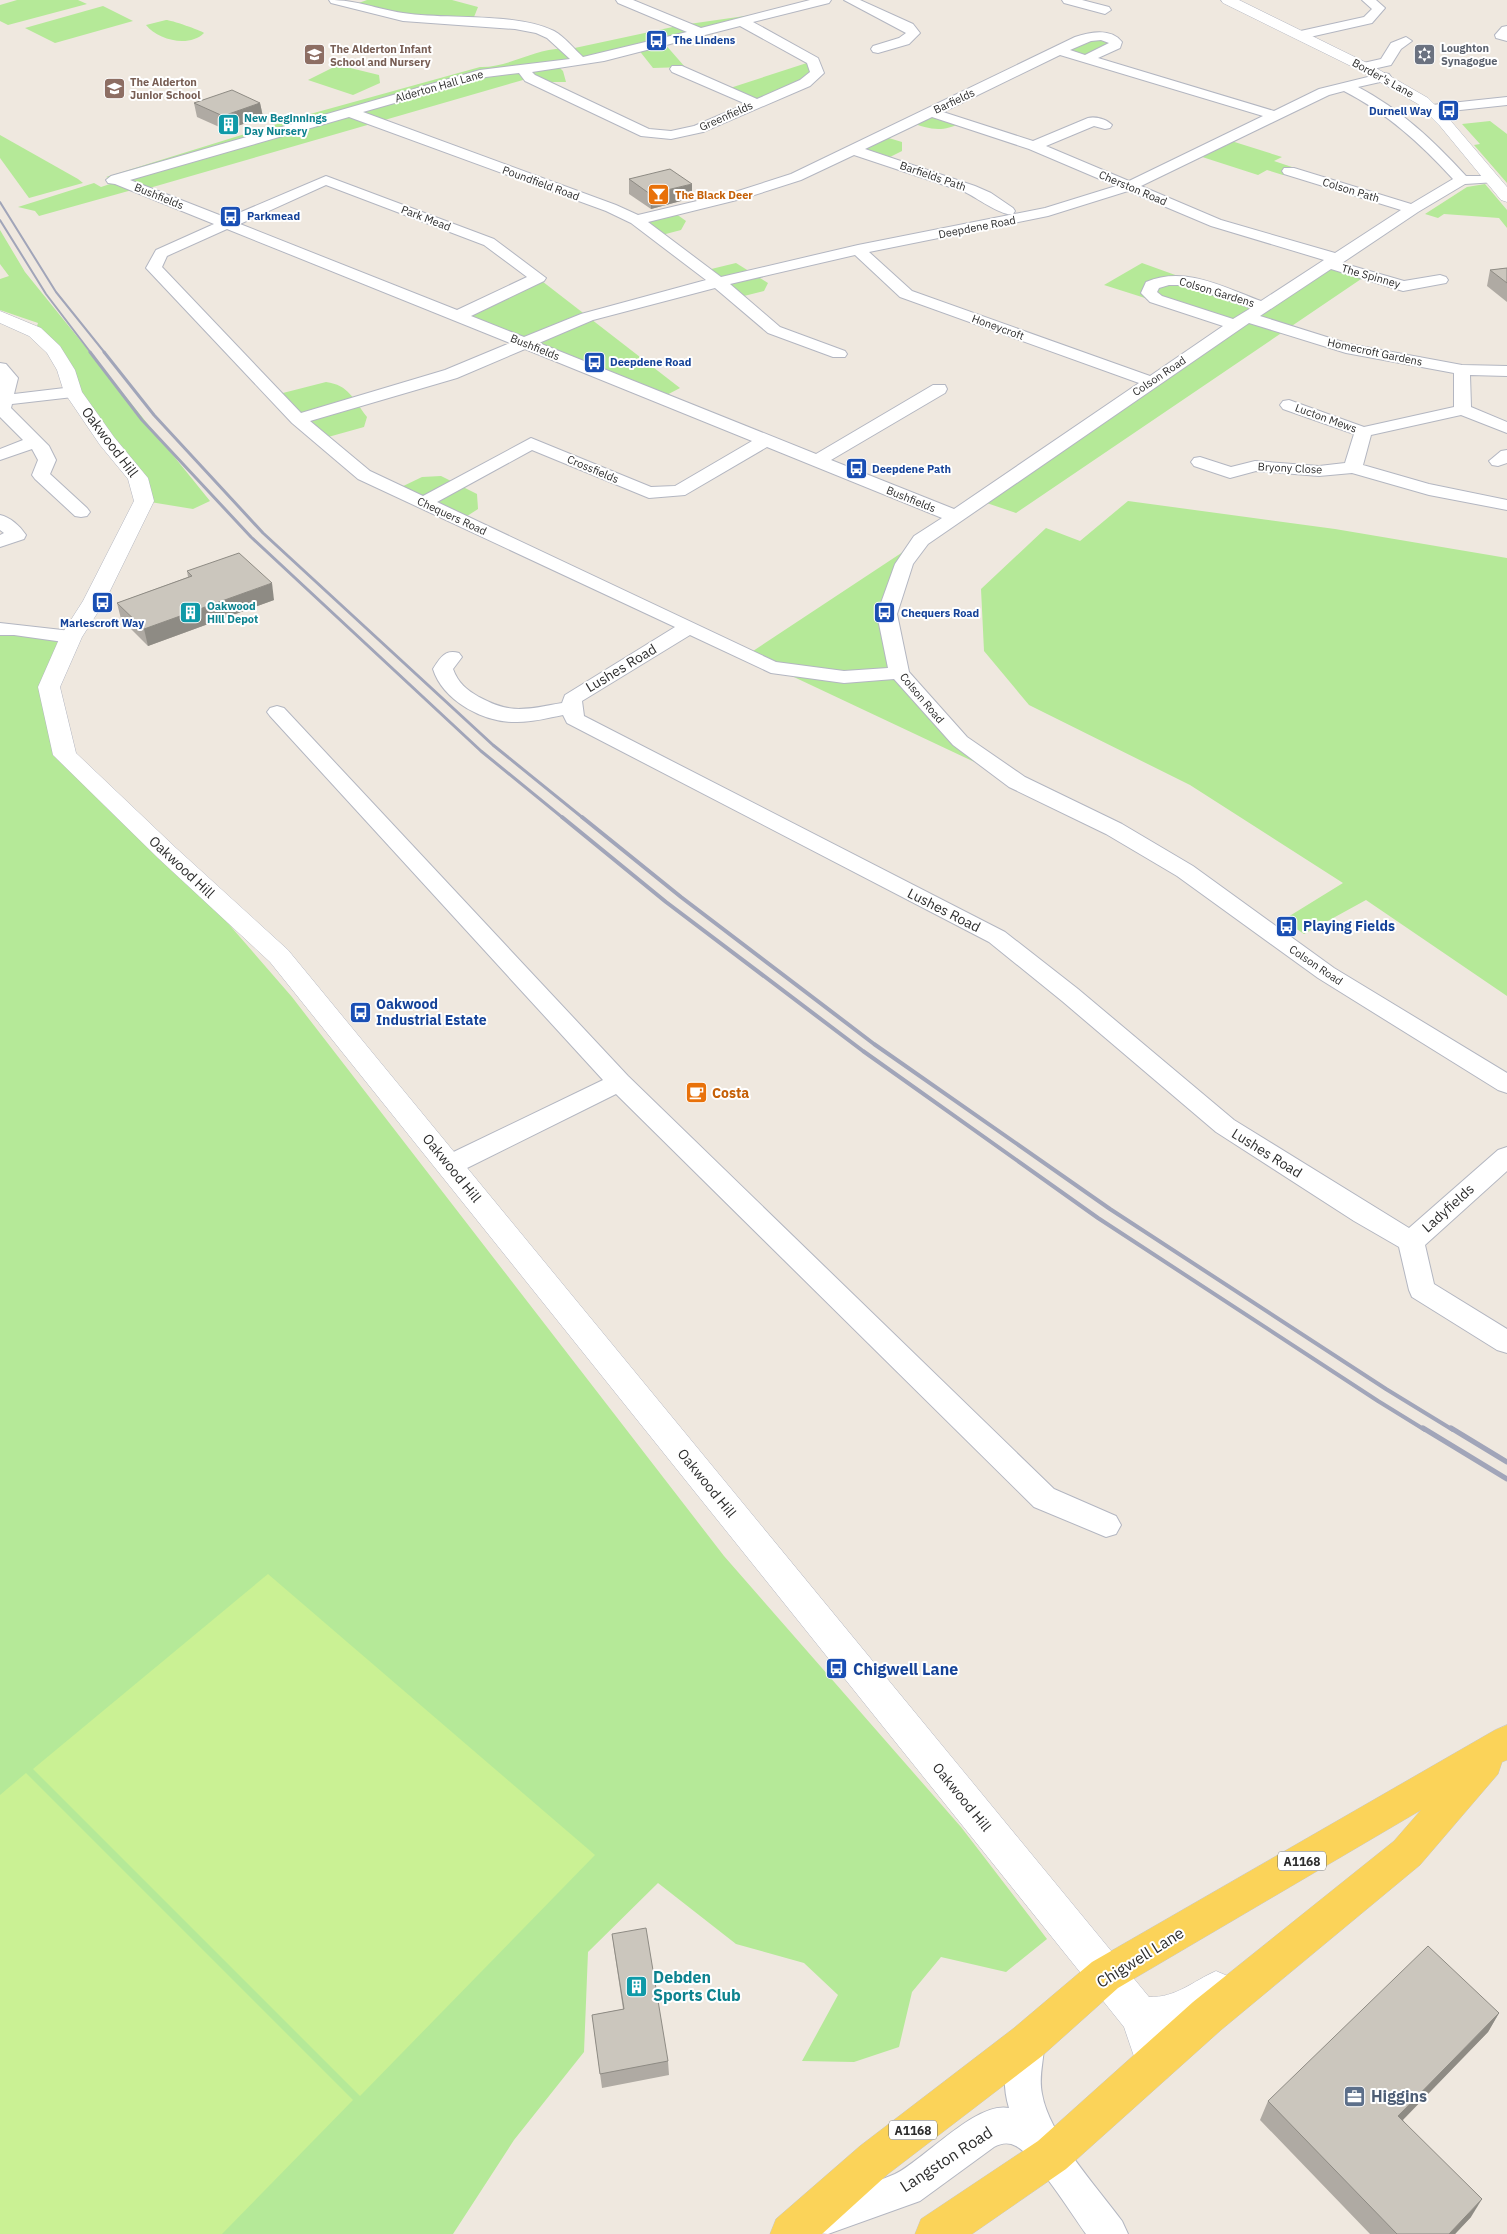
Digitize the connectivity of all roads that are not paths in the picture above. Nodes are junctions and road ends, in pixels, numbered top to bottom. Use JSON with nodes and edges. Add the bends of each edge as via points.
{"nodes":[{"id":1,"x":335,"y":0,"type":"edge"},
{"id":2,"x":367,"y":0,"type":"edge"},
{"id":3,"x":622,"y":0,"type":"edge"},
{"id":4,"x":825,"y":0,"type":"edge"},
{"id":5,"x":850,"y":0,"type":"edge"},
{"id":6,"x":1068,"y":0,"type":"edge"},
{"id":7,"x":1228,"y":0,"type":"edge"},
{"id":8,"x":1368,"y":0,"type":"edge"},
{"id":9,"x":353,"y":5,"type":"junction"},
{"id":10,"x":1105,"y":10,"type":"dead end"},
{"id":11,"x":743,"y":22,"type":"junction"},
{"id":12,"x":1507,"y":30,"type":"edge"},
{"id":13,"x":701,"y":32,"type":"junction"},
{"id":14,"x":1302,"y":35,"type":"junction"},
{"id":15,"x":1507,"y":36,"type":"edge"},
{"id":16,"x":1406,"y":41,"type":"dead end"},
{"id":17,"x":878,"y":49,"type":"dead end"},
{"id":18,"x":1058,"y":51,"type":"junction"},
{"id":19,"x":1086,"y":59,"type":"junction"},
{"id":20,"x":581,"y":62,"type":"junction"},
{"id":21,"x":1364,"y":67,"type":"junction"},
{"id":22,"x":522,"y":69,"type":"junction"},
{"id":23,"x":677,"y":69,"type":"dead end"},
{"id":24,"x":1384,"y":77,"type":"junction"},
{"id":25,"x":1347,"y":86,"type":"junction"},
{"id":26,"x":1507,"y":101,"type":"edge"},
{"id":27,"x":756,"y":103,"type":"junction"},
{"id":28,"x":1432,"y":109,"type":"junction"},
{"id":29,"x":349,"y":112,"type":"junction"},
{"id":30,"x":929,"y":112,"type":"junction"},
{"id":31,"x":1274,"y":115,"type":"junction"},
{"id":32,"x":1092,"y":120,"type":"dead end"},
{"id":33,"x":1034,"y":146,"type":"junction"},
{"id":34,"x":854,"y":150,"type":"junction"},
{"id":35,"x":1289,"y":172,"type":"dead end"},
{"id":36,"x":1491,"y":179,"type":"junction"},
{"id":37,"x":112,"y":180,"type":"joint"},
{"id":38,"x":1462,"y":180,"type":"junction"},
{"id":39,"x":1130,"y":186,"type":"junction"},
{"id":40,"x":1507,"y":197,"type":"edge"},
{"id":41,"x":1413,"y":209,"type":"junction"},
{"id":42,"x":1008,"y":210,"type":"dead end"},
{"id":43,"x":636,"y":220,"type":"junction"},
{"id":44,"x":227,"y":224,"type":"junction"},
{"id":45,"x":858,"y":250,"type":"junction"},
{"id":46,"x":1335,"y":261,"type":"junction"},
{"id":47,"x":1440,"y":280,"type":"dead end"},
{"id":48,"x":718,"y":282,"type":"junction"},
{"id":49,"x":1264,"y":307,"type":"junction"},
{"id":50,"x":0,"y":316,"type":"edge"},
{"id":51,"x":458,"y":316,"type":"junction"},
{"id":52,"x":1241,"y":321,"type":"junction"},
{"id":53,"x":525,"y":342,"type":"junction"},
{"id":54,"x":839,"y":354,"type":"dead end"},
{"id":55,"x":0,"y":368,"type":"edge"},
{"id":56,"x":1462,"y":370,"type":"junction"},
{"id":57,"x":1507,"y":371,"type":"edge"},
{"id":58,"x":1151,"y":382,"type":"junction"},
{"id":59,"x":939,"y":389,"type":"dead end"},
{"id":60,"x":73,"y":392,"type":"junction"},
{"id":61,"x":4,"y":400,"type":"junction"},
{"id":62,"x":1289,"y":405,"type":"dead end"},
{"id":63,"x":1463,"y":410,"type":"junction"},
{"id":64,"x":298,"y":419,"type":"junction"},
{"id":65,"x":1507,"y":428,"type":"edge"},
{"id":66,"x":1364,"y":432,"type":"junction"},
{"id":67,"x":764,"y":440,"type":"junction"},
{"id":68,"x":34,"y":442,"type":"junction"},
{"id":69,"x":0,"y":455,"type":"edge"},
{"id":70,"x":818,"y":461,"type":"junction"},
{"id":71,"x":1200,"y":462,"type":"dead end"},
{"id":72,"x":1353,"y":468,"type":"junction"},
{"id":73,"x":424,"y":503,"type":"junction"},
{"id":74,"x":1507,"y":505,"type":"edge"},
{"id":75,"x":81,"y":512,"type":"dead end"},
{"id":76,"x":954,"y":516,"type":"junction"},
{"id":77,"x":0,"y":520,"type":"edge"},
{"id":78,"x":0,"y":541,"type":"edge"},
{"id":79,"x":689,"y":627,"type":"junction"},
{"id":80,"x":0,"y":629,"type":"edge"},
{"id":81,"x":71,"y":637,"type":"junction"},
{"id":82,"x":452,"y":657,"type":"dead end"},
{"id":83,"x":899,"y":673,"type":"junction"},
{"id":84,"x":573,"y":707,"type":"junction"},
{"id":85,"x":277,"y":712,"type":"dead end"},
{"id":86,"x":619,"y":1082,"type":"junction"},
{"id":87,"x":1507,"y":1084,"type":"edge"},
{"id":88,"x":1507,"y":1156,"type":"edge"},
{"id":89,"x":450,"y":1164,"type":"junction"},
{"id":90,"x":1411,"y":1242,"type":"junction"},
{"id":91,"x":1507,"y":1342,"type":"edge"},
{"id":92,"x":1106,"y":1525,"type":"dead end"},
{"id":93,"x":1503,"y":1744,"type":"edge"},
{"id":94,"x":1261,"y":1973,"type":"junction"},
{"id":95,"x":1106,"y":1975,"type":"junction"},
{"id":96,"x":1138,"y":2013,"type":"junction"},
{"id":97,"x":1028,"y":2042,"type":"junction"},
{"id":98,"x":1155,"y":2063,"type":"junction"},
{"id":99,"x":1052,"y":2155,"type":"junction"},
{"id":100,"x":797,"y":2229,"type":"edge"},
{"id":101,"x":936,"y":2234,"type":"edge"},
{"id":102,"x":1109,"y":2234,"type":"edge"}],
"edges":[{"from":1,"to":9,"type":"street"},
{"from":2,"to":9,"type":"street"},
{"from":3,"to":13,"type":"street"},
{"from":4,"to":11,"type":"street","name":"Alderton Hall Lane"},
{"from":5,"to":17,"type":"street","via":[[908,27],[914,33],[904,41]]},
{"from":6,"to":10,"type":"street"},
{"from":7,"to":14,"type":"street","name":"Border's Lane"},
{"from":8,"to":14,"type":"street","via":[[1379,8],[1368,20]]},
{"from":9,"to":20,"type":"street","via":[[404,17],[515,25],[540,30],[552,35]]},
{"from":11,"to":13,"type":"street","name":"Alderton Hall Lane"},
{"from":11,"to":27,"type":"street","name":"Greenfields","via":[[813,62],[817,73],[805,83]]},
{"from":12,"to":15,"type":"street","via":[[1501,35]]},
{"from":13,"to":20,"type":"street","name":"Alderton Hall Lane"},
{"from":14,"to":21,"type":"street","name":"Border's Lane"},
{"from":16,"to":21,"type":"street","via":[[1396,46],[1386,62]]},
{"from":18,"to":19,"type":"street"},
{"from":18,"to":19,"type":"street","name":"Barfields","via":[[1088,36],[1103,36],[1116,42]]},
{"from":18,"to":30,"type":"street","name":"Barfields"},
{"from":19,"to":31,"type":"street"},
{"from":20,"to":22,"type":"street","name":"Alderton Hall Lane"},
{"from":21,"to":24,"type":"street","name":"Border's Lane"},
{"from":22,"to":27,"type":"street","name":"Greenfields","via":[[530,78],[646,132],[671,134],[698,129]]},
{"from":22,"to":29,"type":"street","name":"Alderton Hall Lane","via":[[485,73]]},
{"from":23,"to":27,"type":"street"},
{"from":24,"to":25,"type":"street","name":"Deepdene Road"},
{"from":24,"to":28,"type":"street","name":"Border's Lane"},
{"from":25,"to":31,"type":"street","name":"Deepdene Road","via":[[1324,92]]},
{"from":25,"to":38,"type":"street","name":"Border's Lane","via":[[1374,100],[1407,126],[1434,149]]},
{"from":26,"to":28,"type":"street"},
{"from":28,"to":36,"type":"street","name":"Border's Lane"},
{"from":29,"to":37,"type":"street","name":"Alderton Hall Lane"},
{"from":29,"to":43,"type":"street","name":"Poundfield Road","via":[[612,208]]},
{"from":30,"to":33,"type":"street","name":"Cherston Road"},
{"from":30,"to":34,"type":"street","name":"Barfields"},
{"from":31,"to":39,"type":"street","name":"Deepdene Road"},
{"from":32,"to":33,"type":"street"},
{"from":33,"to":39,"type":"street","name":"Cherston Road"},
{"from":34,"to":42,"type":"street","name":"Barfields Path","via":[[970,189]]},
{"from":34,"to":43,"type":"street","name":"Barfields","via":[[796,177],[740,195]]},
{"from":35,"to":41,"type":"street","name":"Colson Path"},
{"from":36,"to":38,"type":"street","name":"Colson Road"},
{"from":36,"to":40,"type":"street","name":"Border's Lane"},
{"from":37,"to":44,"type":"street","name":"Bushfields"},
{"from":38,"to":41,"type":"street","name":"Colson Road"},
{"from":39,"to":45,"type":"street","name":"Deepdene Road","via":[[1048,212]]},
{"from":39,"to":46,"type":"street","name":"Cherston Road","via":[[1216,223]]},
{"from":41,"to":46,"type":"street","name":"Colson Road"},
{"from":43,"to":48,"type":"street","name":"Poundfield Road"},
{"from":44,"to":51,"type":"street","name":"Bushfields"},
{"from":44,"to":51,"type":"street","name":"Park Mead","via":[[326,180],[488,242],[538,278]]},
{"from":44,"to":64,"type":"street","name":"Chequers Road","via":[[161,253],[154,268]]},
{"from":45,"to":48,"type":"street","name":"Deepdene Road"},
{"from":45,"to":58,"type":"street","name":"Honeycroft","via":[[906,294]]},
{"from":46,"to":47,"type":"street","name":"The Spinney","via":[[1403,286]]},
{"from":46,"to":49,"type":"street","name":"Colson Road"},
{"from":48,"to":53,"type":"street","name":"Deepdene Road","via":[[587,317]]},
{"from":48,"to":54,"type":"street","via":[[774,330]]},
{"from":49,"to":52,"type":"street","name":"Colson Road"},
{"from":49,"to":52,"type":"street","name":"Colson Gardens","via":[[1187,280],[1161,281],[1152,285],[1149,292],[1156,299]]},
{"from":50,"to":60,"type":"street","name":"Oakwood Hill","via":[[36,332],[54,350],[66,370]]},
{"from":51,"to":53,"type":"street","name":"Bushfields"},
{"from":52,"to":56,"type":"street","name":"Homecroft Gardens","via":[[1346,348]]},
{"from":52,"to":58,"type":"street","name":"Colson Road"},
{"from":53,"to":64,"type":"street","name":"Deepdene Road","via":[[451,374]]},
{"from":53,"to":67,"type":"street","name":"Bushfields"},
{"from":55,"to":61,"type":"street","via":[[10,378]]},
{"from":56,"to":57,"type":"street","name":"Homecroft Gardens"},
{"from":56,"to":63,"type":"street"},
{"from":58,"to":76,"type":"street","name":"Colson Road"},
{"from":59,"to":70,"type":"street"},
{"from":60,"to":61,"type":"street"},
{"from":60,"to":81,"type":"street","name":"Oakwood Hill","via":[[138,478],[144,501],[94,601]]},
{"from":61,"to":68,"type":"street","via":[[2,409]]},
{"from":62,"to":66,"type":"street","name":"Lucton Mews"},
{"from":63,"to":65,"type":"street"},
{"from":63,"to":66,"type":"street"},
{"from":64,"to":73,"type":"street","name":"Chequers Road","via":[[364,475]]},
{"from":66,"to":72,"type":"street"},
{"from":67,"to":70,"type":"street","name":"Bushfields"},
{"from":67,"to":73,"type":"street","name":"Crossfields","via":[[679,491],[650,493],[531,443]]},
{"from":68,"to":69,"type":"street"},
{"from":68,"to":75,"type":"street","via":[[43,450],[47,460],[41,475]]},
{"from":70,"to":76,"type":"street","name":"Bushfields"},
{"from":71,"to":72,"type":"street","name":"Bryony Close","via":[[1230,473],[1255,466],[1319,471]]},
{"from":72,"to":74,"type":"street","via":[[1385,480],[1442,494]]},
{"from":73,"to":79,"type":"street","name":"Chequers Road"},
{"from":76,"to":83,"type":"street","name":"Colson Road","via":[[920,540],[904,564],[887,614]]},
{"from":77,"to":78,"type":"street","via":[[17,535]]},
{"from":79,"to":83,"type":"street","name":"Chequers Road","via":[[771,667],[844,677]]},
{"from":79,"to":84,"type":"street","name":"Lushes Road","via":[[572,699]]},
{"from":80,"to":81,"type":"street"},
{"from":81,"to":89,"type":"street","name":"Oakwood Hill","via":[[49,687],[65,755],[279,956]]},
{"from":82,"to":84,"type":"street","via":[[443,669],[455,690],[500,714],[524,715]]},
{"from":83,"to":87,"type":"street","name":"Colson Road","via":[[960,741],[1017,782],[1114,829],[1185,871],[1326,973]]},
{"from":84,"to":90,"type":"street","name":"Lushes Road","via":[[574,719],[997,937],[1225,1126]]},
{"from":85,"to":86,"type":"street"},
{"from":86,"to":89,"type":"street"},
{"from":86,"to":92,"type":"street","via":[[1044,1498]]},
{"from":88,"to":90,"type":"street","name":"Ladyfields"},
{"from":89,"to":95,"type":"street","name":"Oakwood Hill"},
{"from":90,"to":91,"type":"street","name":"Ladyfields","via":[[1422,1290]]},
{"from":93,"to":94,"type":"main road","name":"Chigwell Lane","number":"A1168","via":[[1407,1853]]},
{"from":93,"to":95,"type":"main road","name":"Chigwell Lane","number":"A1168"},
{"from":94,"to":96,"type":"street","via":[[1216,1990],[1193,2006],[1172,2015],[1156,2018]]},
{"from":94,"to":98,"type":"main road","name":"Chigwell Lane","number":"A1168"},
{"from":95,"to":96,"type":"street","name":"Oakwood Hill"},
{"from":95,"to":97,"type":"main road","name":"Chigwell Lane","number":"A1168"},
{"from":96,"to":98,"type":"street","name":"Oakwood Hill"},
{"from":97,"to":99,"type":"street","name":"Langston Road","via":[[1021,2070],[1023,2092],[1031,2118]]},
{"from":97,"to":100,"type":"main road","name":"Chigwell Lane","number":"A1168","via":[[874,2160]]},
{"from":98,"to":99,"type":"main road","name":"Chigwell Lane","number":"A1168"},
{"from":99,"to":100,"type":"street","name":"Langston Road","via":[[1030,2132],[1011,2126],[995,2127],[972,2139],[907,2188]]},
{"from":99,"to":101,"type":"main road","name":"Chigwell Lane","number":"A1168"},
{"from":99,"to":102,"type":"street","name":"Langston Road"}]}
